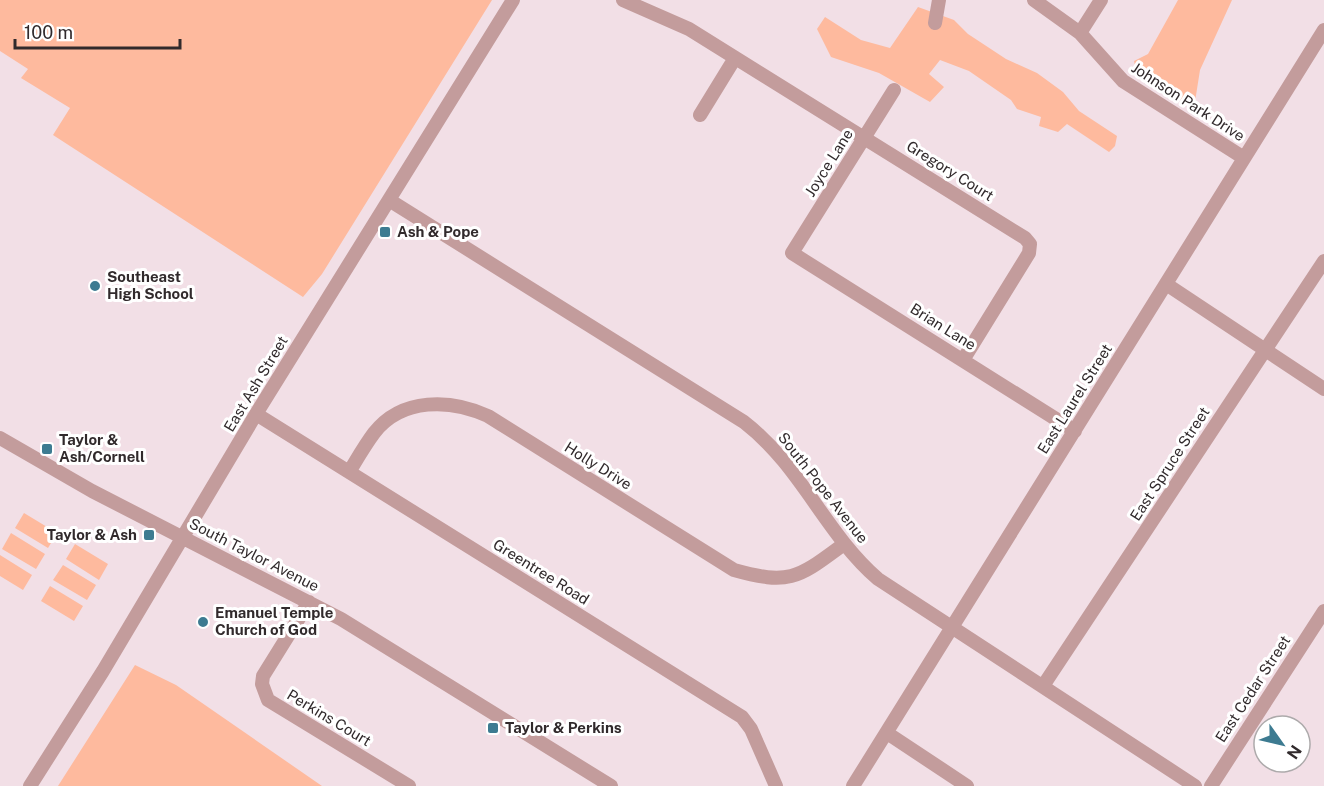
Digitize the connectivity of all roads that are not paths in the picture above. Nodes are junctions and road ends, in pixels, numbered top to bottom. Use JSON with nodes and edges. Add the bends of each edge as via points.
{"nodes":[{"id":1,"x":513,"y":0,"type":"edge"},
{"id":2,"x":623,"y":0,"type":"edge"},
{"id":3,"x":939,"y":0,"type":"edge"},
{"id":4,"x":1034,"y":0,"type":"edge"},
{"id":5,"x":1101,"y":0,"type":"edge"},
{"id":6,"x":935,"y":23,"type":"dead end"},
{"id":7,"x":1324,"y":30,"type":"edge"},
{"id":8,"x":1080,"y":33,"type":"junction"},
{"id":9,"x":735,"y":58,"type":"junction"},
{"id":10,"x":894,"y":90,"type":"dead end"},
{"id":11,"x":700,"y":116,"type":"dead end"},
{"id":12,"x":864,"y":138,"type":"junction"},
{"id":13,"x":1244,"y":158,"type":"junction"},
{"id":14,"x":389,"y":200,"type":"junction"},
{"id":15,"x":792,"y":253,"type":"joint"},
{"id":16,"x":1324,"y":261,"type":"edge"},
{"id":17,"x":1166,"y":284,"type":"junction"},
{"id":18,"x":1264,"y":351,"type":"junction"},
{"id":19,"x":963,"y":360,"type":"junction"},
{"id":20,"x":1324,"y":389,"type":"edge"},
{"id":21,"x":256,"y":414,"type":"junction"},
{"id":22,"x":1075,"y":431,"type":"junction"},
{"id":23,"x":0,"y":438,"type":"edge"},
{"id":24,"x":349,"y":472,"type":"junction"},
{"id":25,"x":184,"y":537,"type":"junction"},
{"id":26,"x":844,"y":544,"type":"junction"},
{"id":27,"x":309,"y":602,"type":"junction"},
{"id":28,"x":1324,"y":611,"type":"edge"},
{"id":29,"x":952,"y":628,"type":"junction"},
{"id":30,"x":1043,"y":686,"type":"junction"},
{"id":31,"x":887,"y":733,"type":"junction"},
{"id":32,"x":30,"y":786,"type":"edge"},
{"id":33,"x":409,"y":786,"type":"edge"},
{"id":34,"x":611,"y":786,"type":"edge"},
{"id":35,"x":776,"y":786,"type":"edge"},
{"id":36,"x":853,"y":786,"type":"edge"},
{"id":37,"x":967,"y":786,"type":"edge"},
{"id":38,"x":1195,"y":786,"type":"edge"},
{"id":39,"x":1211,"y":786,"type":"edge"}],
"edges":[{"from":1,"to":14,"type":"street","name":"East Ash Street"},
{"from":2,"to":9,"type":"street","name":"Gregory Court","via":[[689,29]]},
{"from":3,"to":6,"type":"street"},
{"from":4,"to":8,"type":"street","name":"Johnson Park Drive"},
{"from":5,"to":8,"type":"street"},
{"from":7,"to":13,"type":"street","name":"East Laurel Street"},
{"from":8,"to":13,"type":"street","name":"Johnson Park Drive","via":[[1123,81]]},
{"from":9,"to":11,"type":"street"},
{"from":9,"to":12,"type":"street","name":"Gregory Court"},
{"from":10,"to":12,"type":"street","name":"Joyce Lane"},
{"from":12,"to":15,"type":"street","name":"Joyce Lane"},
{"from":12,"to":19,"type":"street","name":"Gregory Court","via":[[1035,243]]},
{"from":13,"to":17,"type":"street","name":"East Laurel Street"},
{"from":14,"to":21,"type":"street","name":"East Ash Street"},
{"from":14,"to":26,"type":"street","name":"South Pope Avenue","via":[[744,422],[779,452]]},
{"from":15,"to":19,"type":"street","name":"Brian Lane"},
{"from":16,"to":18,"type":"street","name":"East Spruce Street"},
{"from":17,"to":18,"type":"street"},
{"from":17,"to":22,"type":"street","name":"East Laurel Street"},
{"from":18,"to":20,"type":"street"},
{"from":18,"to":30,"type":"street","name":"East Spruce Street"},
{"from":19,"to":22,"type":"street","name":"Brian Lane"},
{"from":21,"to":24,"type":"street","name":"Greentree Road"},
{"from":21,"to":25,"type":"street","name":"East Ash Street"},
{"from":22,"to":29,"type":"street","name":"East Laurel Street"},
{"from":23,"to":25,"type":"street","name":"South Taylor Avenue","via":[[92,491]]},
{"from":24,"to":26,"type":"street","name":"Holly Drive","via":[[375,431],[391,418],[420,405],[457,404],[488,416],[734,570],[788,578],[804,573]]},
{"from":24,"to":35,"type":"street","name":"Greentree Road","via":[[742,717]]},
{"from":25,"to":27,"type":"street","name":"South Taylor Avenue"},
{"from":25,"to":32,"type":"street","name":"East Ash Street"},
{"from":26,"to":29,"type":"street","name":"South Pope Avenue","via":[[878,579]]},
{"from":27,"to":33,"type":"street","name":"Perkins Court","via":[[256,684],[267,700]]},
{"from":27,"to":34,"type":"street","name":"South Taylor Avenue"},
{"from":28,"to":39,"type":"street","name":"East Cedar Street"},
{"from":29,"to":30,"type":"street","name":"South Pope Avenue"},
{"from":29,"to":31,"type":"street","name":"East Laurel Street"},
{"from":30,"to":38,"type":"street","name":"South Pope Avenue"},
{"from":31,"to":36,"type":"street","name":"East Laurel Street"},
{"from":31,"to":37,"type":"street"}]}
